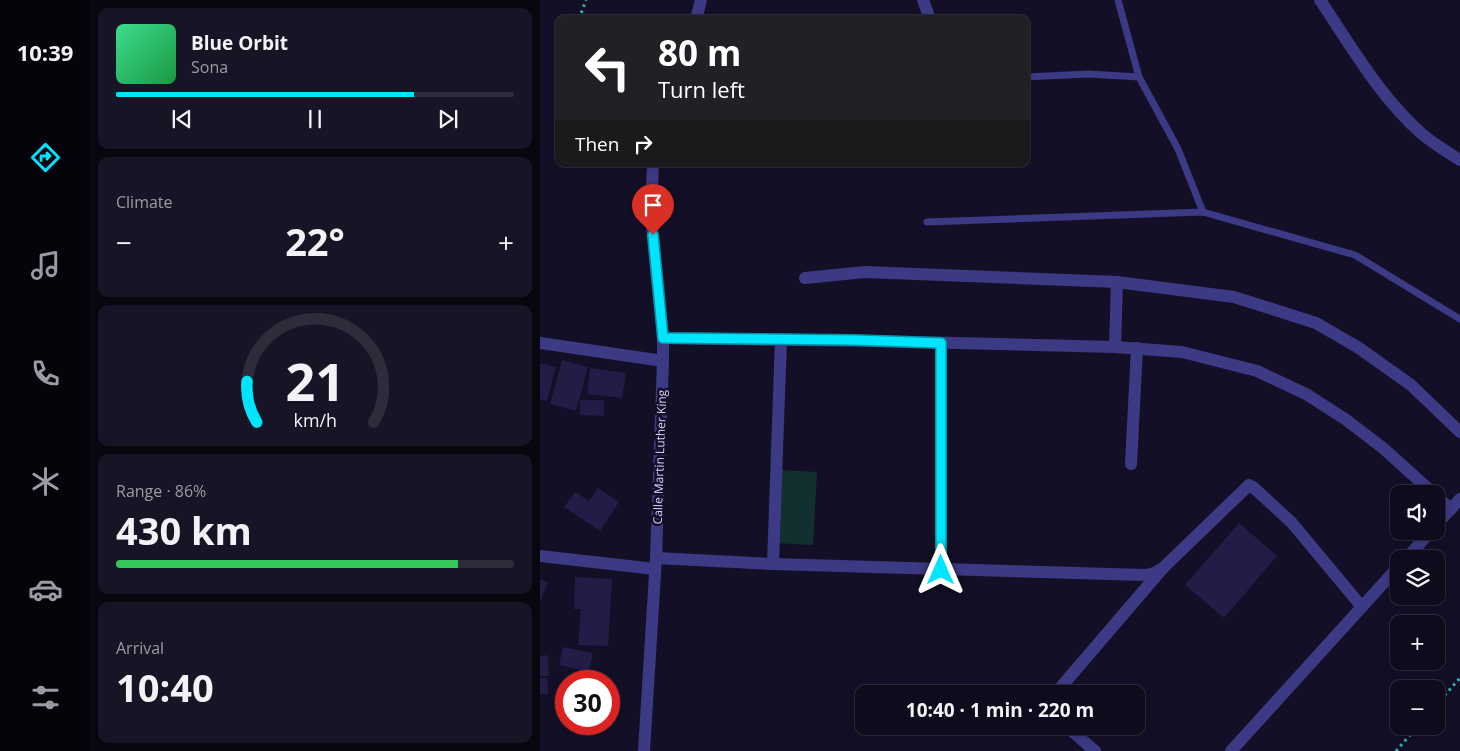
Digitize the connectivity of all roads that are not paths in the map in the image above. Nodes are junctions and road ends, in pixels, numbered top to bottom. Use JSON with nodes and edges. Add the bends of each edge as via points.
{"nodes":[{"id":1,"x":701,"y":0,"type":"edge"},
{"id":2,"x":923,"y":0,"type":"edge"},
{"id":3,"x":1118,"y":0,"type":"edge"},
{"id":4,"x":1320,"y":0,"type":"edge"},
{"id":5,"x":697,"y":15,"type":"edge"},
{"id":6,"x":929,"y":15,"type":"edge"},
{"id":7,"x":1030,"y":77,"type":"edge"},
{"id":8,"x":1139,"y":77,"type":"junction"},
{"id":9,"x":1460,"y":160,"type":"edge"},
{"id":10,"x":653,"y":167,"type":"edge"},
{"id":11,"x":1203,"y":212,"type":"junction"},
{"id":12,"x":927,"y":222,"type":"dead end"},
{"id":13,"x":805,"y":278,"type":"dead end"},
{"id":14,"x":1117,"y":282,"type":"junction"},
{"id":15,"x":1460,"y":319,"type":"edge"},
{"id":16,"x":663,"y":338,"type":"junction"},
{"id":17,"x":782,"y":339,"type":"junction"},
{"id":18,"x":540,"y":342,"type":"edge"},
{"id":19,"x":941,"y":343,"type":"junction"},
{"id":20,"x":1115,"y":347,"type":"junction"},
{"id":21,"x":1137,"y":348,"type":"junction"},
{"id":22,"x":664,"y":361,"type":"junction"},
{"id":23,"x":1460,"y":432,"type":"edge"},
{"id":24,"x":1131,"y":464,"type":"dead end"},
{"id":25,"x":1424,"y":485,"type":"edge"},
{"id":26,"x":1460,"y":499,"type":"edge"},
{"id":27,"x":1445,"y":504,"type":"edge"},
{"id":28,"x":1451,"y":509,"type":"junction"},
{"id":29,"x":1445,"y":515,"type":"edge"},
{"id":30,"x":1423,"y":540,"type":"edge"},
{"id":31,"x":1414,"y":550,"type":"edge"},
{"id":32,"x":540,"y":556,"type":"edge"},
{"id":33,"x":656,"y":563,"type":"junction"},
{"id":34,"x":773,"y":564,"type":"junction"},
{"id":35,"x":1163,"y":568,"type":"junction"},
{"id":36,"x":941,"y":570,"type":"junction"},
{"id":37,"x":1390,"y":576,"type":"edge"},
{"id":38,"x":1362,"y":607,"type":"junction"},
{"id":39,"x":1063,"y":685,"type":"edge"},
{"id":40,"x":1076,"y":735,"type":"edge"},
{"id":41,"x":644,"y":751,"type":"edge"},
{"id":42,"x":1095,"y":751,"type":"edge"},
{"id":43,"x":1231,"y":751,"type":"edge"}],
"edges":[{"from":1,"to":5,"type":"street"},
{"from":2,"to":6,"type":"street"},
{"from":3,"to":8,"type":"lane"},
{"from":4,"to":9,"type":"street","via":[[1389,99],[1422,134]]},
{"from":7,"to":8,"type":"lane","via":[[1088,74]]},
{"from":8,"to":11,"type":"lane","via":[[1178,149]]},
{"from":10,"to":16,"type":"street","name":"Calle Martin Luther King","via":[[651,218]]},
{"from":11,"to":12,"type":"lane"},
{"from":11,"to":15,"type":"lane","via":[[1355,255]]},
{"from":13,"to":14,"type":"street","via":[[865,272]]},
{"from":14,"to":20,"type":"street"},
{"from":14,"to":23,"type":"street","via":[[1234,297],[1316,323],[1359,348],[1411,385]]},
{"from":16,"to":17,"type":"street"},
{"from":16,"to":22,"type":"street","name":"Calle Martin Luther King"},
{"from":17,"to":19,"type":"street"},
{"from":17,"to":34,"type":"street"},
{"from":18,"to":22,"type":"street"},
{"from":19,"to":20,"type":"street"},
{"from":19,"to":36,"type":"street"},
{"from":20,"to":21,"type":"street"},
{"from":21,"to":24,"type":"street"},
{"from":21,"to":25,"type":"street","via":[[1182,352],[1258,371],[1306,394],[1345,419]]},
{"from":22,"to":33,"type":"street","name":"Calle Martin Luther King"},
{"from":26,"to":28,"type":"street"},
{"from":27,"to":28,"type":"street"},
{"from":28,"to":29,"type":"street"},
{"from":30,"to":31,"type":"street"},
{"from":32,"to":33,"type":"street"},
{"from":33,"to":34,"type":"street"},
{"from":33,"to":41,"type":"street","name":"Calle Martin Luther King"},
{"from":34,"to":36,"type":"street"},
{"from":35,"to":36,"type":"street","via":[[1145,575]]},
{"from":35,"to":38,"type":"street","via":[[1249,485],[1292,523]]},
{"from":35,"to":39,"type":"street"},
{"from":37,"to":38,"type":"street"},
{"from":38,"to":43,"type":"street"},
{"from":40,"to":42,"type":"street"}]}
